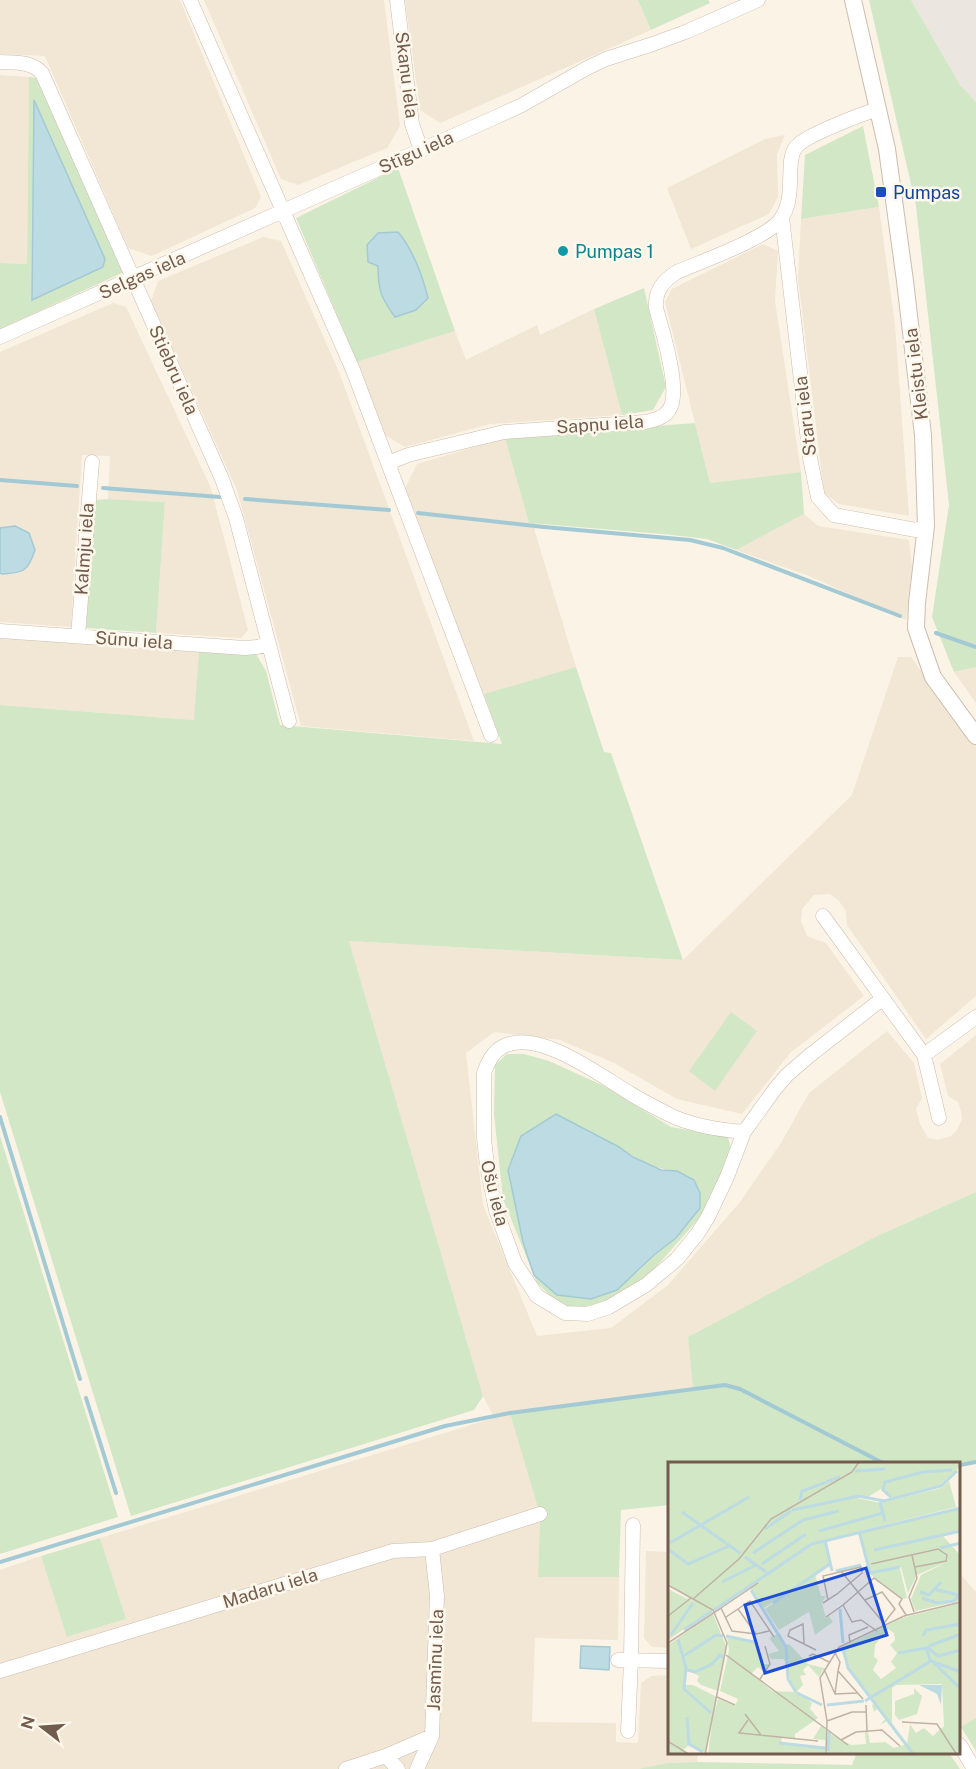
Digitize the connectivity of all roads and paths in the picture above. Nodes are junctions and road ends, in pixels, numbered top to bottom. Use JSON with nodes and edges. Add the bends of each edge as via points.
{"nodes":[{"id":1,"x":190,"y":0,"type":"edge"},
{"id":2,"x":397,"y":0,"type":"edge"},
{"id":3,"x":758,"y":0,"type":"edge"},
{"id":4,"x":853,"y":0,"type":"edge"},
{"id":5,"x":0,"y":62,"type":"edge"},
{"id":6,"x":878,"y":109,"type":"junction"},
{"id":7,"x":421,"y":150,"type":"junction"},
{"id":8,"x":283,"y":211,"type":"junction"},
{"id":9,"x":782,"y":217,"type":"junction"},
{"id":10,"x":134,"y":278,"type":"junction"},
{"id":11,"x":0,"y":337,"type":"edge"},
{"id":12,"x":92,"y":462,"type":"dead end"},
{"id":13,"x":388,"y":463,"type":"junction"},
{"id":14,"x":926,"y":526,"type":"junction"},
{"id":15,"x":0,"y":631,"type":"edge"},
{"id":16,"x":78,"y":636,"type":"junction"},
{"id":17,"x":268,"y":644,"type":"junction"},
{"id":18,"x":288,"y":721,"type":"dead end"},
{"id":19,"x":490,"y":735,"type":"dead end"},
{"id":20,"x":976,"y":736,"type":"edge"},
{"id":21,"x":823,"y":916,"type":"dead end"},
{"id":22,"x":882,"y":999,"type":"junction"},
{"id":23,"x":976,"y":1017,"type":"edge"},
{"id":24,"x":924,"y":1055,"type":"junction"},
{"id":25,"x":939,"y":1118,"type":"dead end"},
{"id":26,"x":744,"y":1132,"type":"junction"},
{"id":27,"x":540,"y":1514,"type":"dead end"},
{"id":28,"x":633,"y":1525,"type":"dead end"},
{"id":29,"x":432,"y":1549,"type":"junction"},
{"id":30,"x":625,"y":1660,"type":"junction"},
{"id":31,"x":668,"y":1661,"type":"edge"},
{"id":32,"x":0,"y":1671,"type":"edge"},
{"id":33,"x":628,"y":1731,"type":"dead end"},
{"id":34,"x":432,"y":1736,"type":"junction"},
{"id":35,"x":961,"y":1747,"type":"edge"},
{"id":36,"x":386,"y":1756,"type":"junction"},
{"id":37,"x":346,"y":1769,"type":"edge"},
{"id":38,"x":398,"y":1769,"type":"edge"},
{"id":39,"x":417,"y":1769,"type":"edge"},
{"id":40,"x":974,"y":1769,"type":"edge"}],
"edges":[{"from":1,"to":8,"type":"street"},
{"from":2,"to":7,"type":"street","name":"Skaņu iela","via":[[412,124]]},
{"from":3,"to":7,"type":"street","name":"Stīgu iela","via":[[662,41],[606,59],[513,109]]},
{"from":4,"to":6,"type":"street","name":"Kleistu iela"},
{"from":5,"to":10,"type":"street","name":"Stiebru iela","via":[[32,65],[42,73]]},
{"from":6,"to":9,"type":"street","via":[[796,147],[791,160],[788,205]]},
{"from":6,"to":14,"type":"street","name":"Kleistu iela","via":[[900,237],[922,423]]},
{"from":7,"to":8,"type":"street","name":"Stīgu iela"},
{"from":8,"to":10,"type":"street","name":"Selgas iela"},
{"from":8,"to":13,"type":"street","via":[[353,370]]},
{"from":9,"to":13,"type":"street","name":"Sapņu iela","via":[[767,231],[677,272],[660,286],[656,308],[674,389],[673,404],[662,417],[645,422],[498,433]]},
{"from":9,"to":14,"type":"street","name":"Staru iela","via":[[818,497],[834,514],[916,530]]},
{"from":10,"to":11,"type":"street","name":"Selgas iela"},
{"from":10,"to":17,"type":"street","name":"Stiebru iela","via":[[230,497]]},
{"from":12,"to":16,"type":"street","name":"Kalmju iela"},
{"from":13,"to":19,"type":"street"},
{"from":14,"to":20,"type":"street","name":"Kleistu iela","via":[[916,628],[933,677]]},
{"from":15,"to":16,"type":"street","name":"Sūnu iela"},
{"from":16,"to":17,"type":"street","name":"Sūnu iela","via":[[245,648]]},
{"from":17,"to":18,"type":"street","name":"Stiebru iela"},
{"from":21,"to":22,"type":"street"},
{"from":22,"to":24,"type":"street"},
{"from":22,"to":26,"type":"street","name":"Ošu iela","via":[[787,1075]]},
{"from":23,"to":24,"type":"street"},
{"from":24,"to":25,"type":"street"},
{"from":26,"to":26,"type":"street","name":"Ošu iela","via":[[708,1217],[677,1259],[609,1307],[588,1314],[565,1313],[537,1296],[528,1283],[515,1263],[496,1210],[484,1138],[484,1073],[500,1048],[523,1042],[566,1054],[678,1118],[724,1131]]},
{"from":27,"to":29,"type":"street","name":"Madaru iela"},
{"from":28,"to":30,"type":"street"},
{"from":29,"to":32,"type":"street","name":"Madaru iela","via":[[393,1551]]},
{"from":29,"to":34,"type":"street","name":"Jasmīnu iela","via":[[437,1596]]},
{"from":30,"to":31,"type":"street"},
{"from":30,"to":33,"type":"street"},
{"from":34,"to":36,"type":"street"},
{"from":34,"to":39,"type":"street","name":"Jasmīnu iela"},
{"from":35,"to":40,"type":"street"},
{"from":36,"to":37,"type":"street"},
{"from":36,"to":38,"type":"street"}]}
